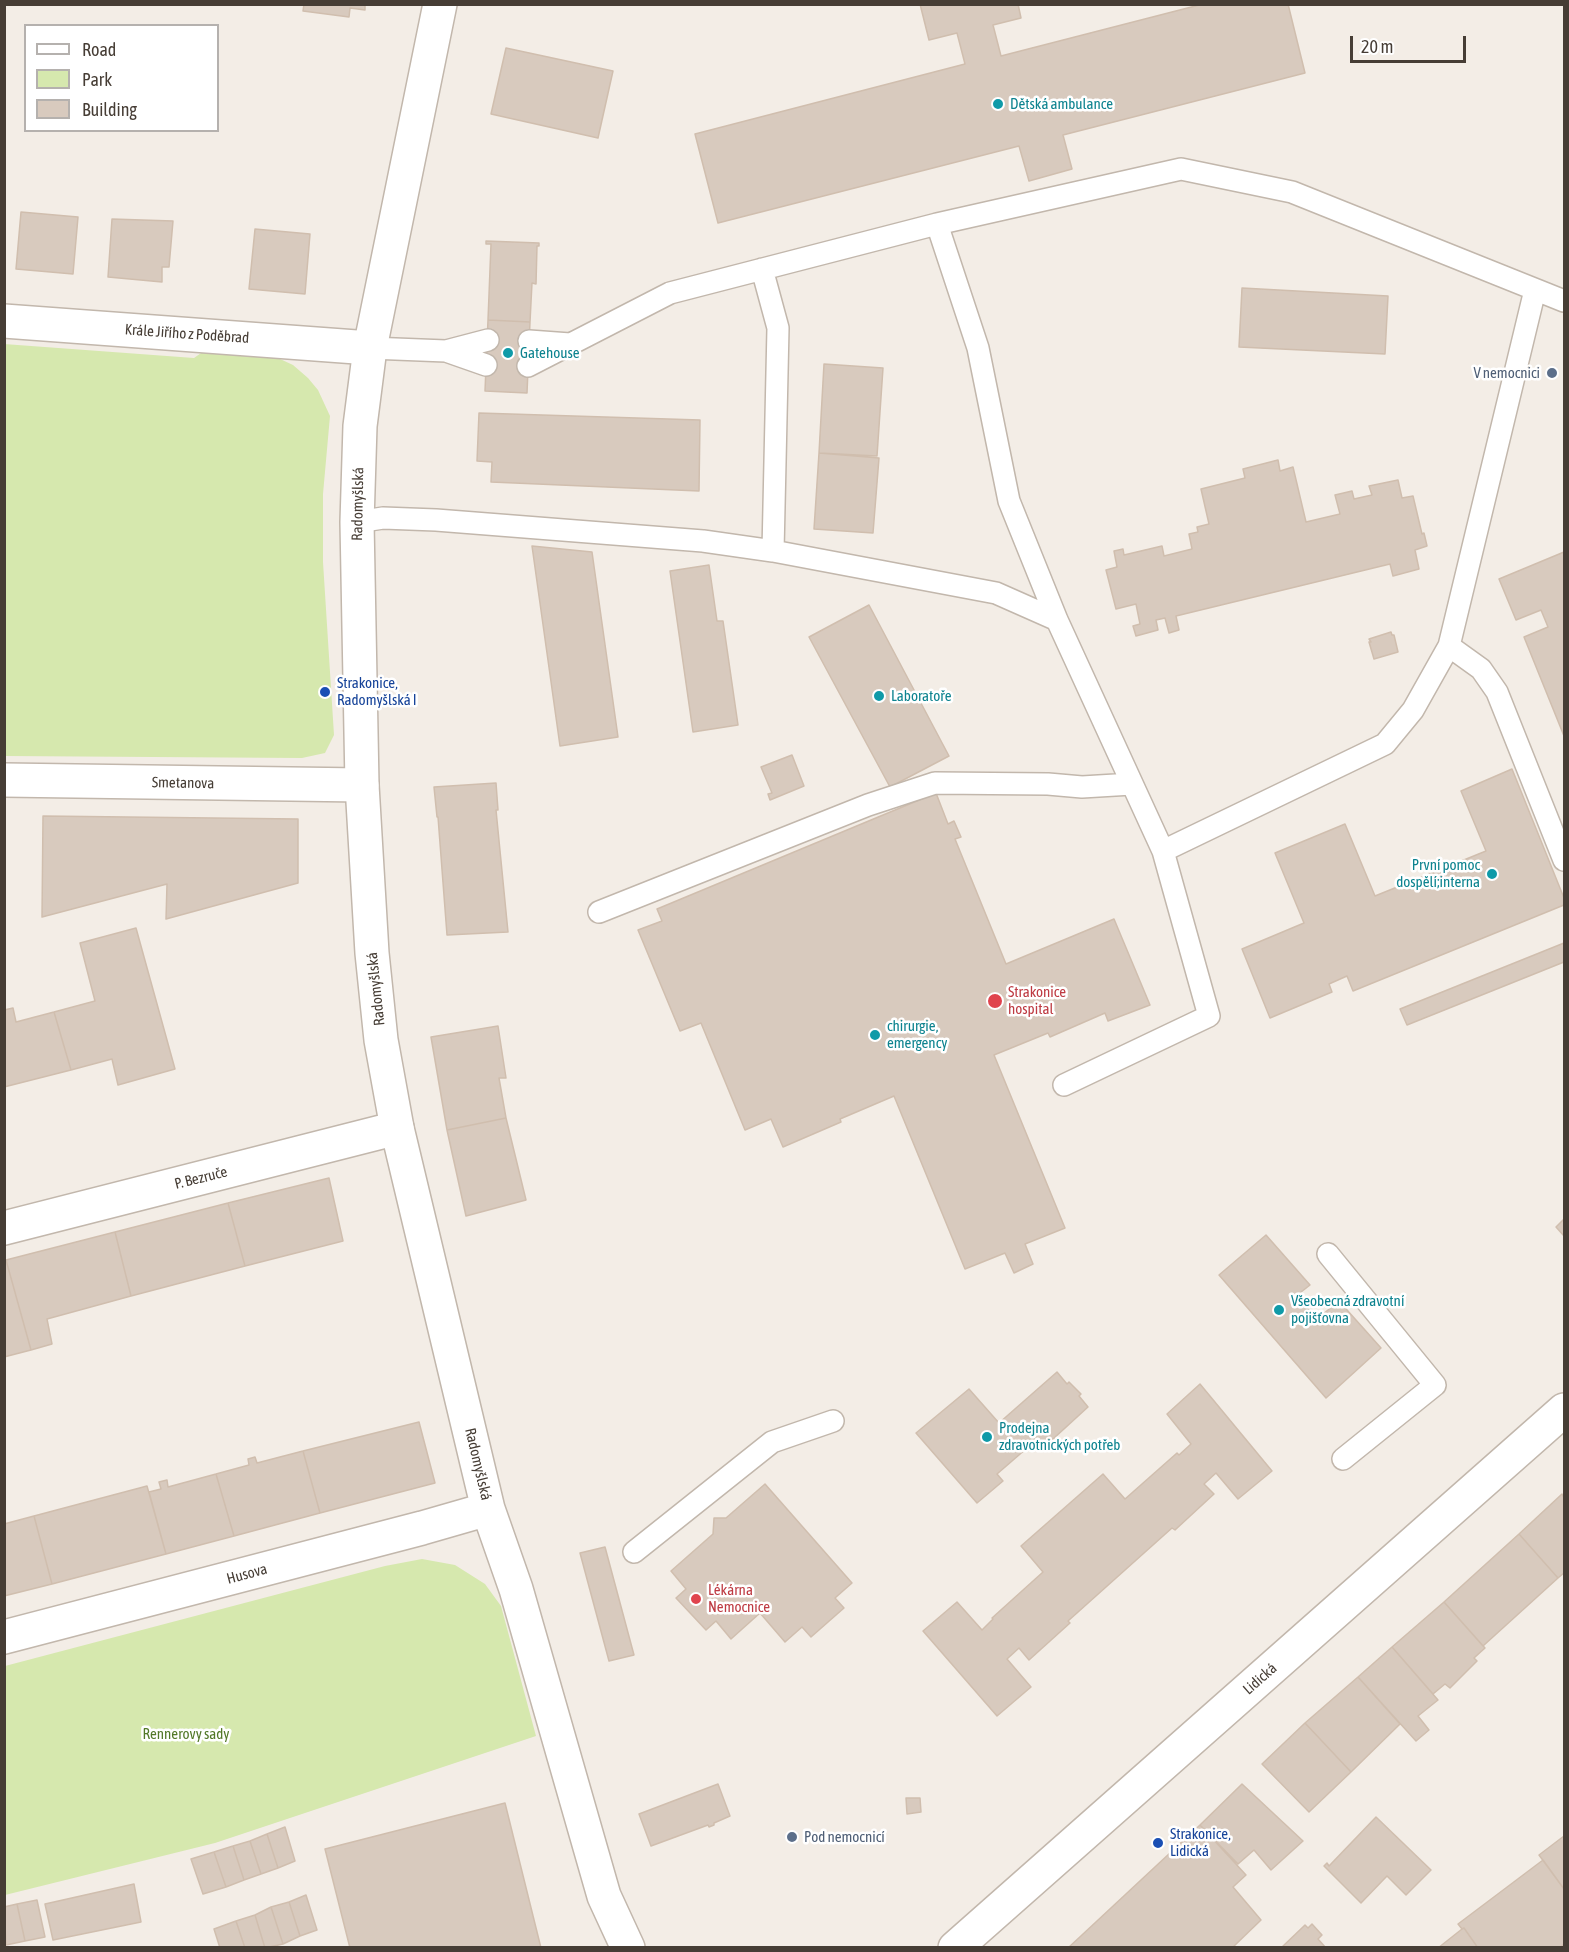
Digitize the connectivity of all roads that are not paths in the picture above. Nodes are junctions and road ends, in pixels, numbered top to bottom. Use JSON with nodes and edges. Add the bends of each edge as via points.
{"nodes":[{"id":1,"x":440,"y":4,"type":"edge"},
{"id":2,"x":937,"y":224,"type":"junction"},
{"id":3,"x":762,"y":269,"type":"junction"},
{"id":4,"x":1535,"y":290,"type":"junction"},
{"id":5,"x":1564,"y":301,"type":"edge"},
{"id":6,"x":4,"y":321,"type":"edge"},
{"id":7,"x":488,"y":340,"type":"dead end"},
{"id":8,"x":530,"y":340,"type":"dead end"},
{"id":9,"x":571,"y":344,"type":"junction"},
{"id":10,"x":370,"y":348,"type":"junction"},
{"id":11,"x":446,"y":351,"type":"junction"},
{"id":12,"x":486,"y":365,"type":"dead end"},
{"id":13,"x":528,"y":366,"type":"dead end"},
{"id":14,"x":357,"y":522,"type":"junction"},
{"id":15,"x":773,"y":551,"type":"junction"},
{"id":16,"x":1057,"y":620,"type":"junction"},
{"id":17,"x":1449,"y":646,"type":"junction"},
{"id":18,"x":4,"y":780,"type":"edge"},
{"id":19,"x":1132,"y":783,"type":"junction"},
{"id":20,"x":362,"y":785,"type":"junction"},
{"id":21,"x":1163,"y":851,"type":"junction"},
{"id":22,"x":1564,"y":860,"type":"edge"},
{"id":23,"x":599,"y":912,"type":"dead end"},
{"id":24,"x":1064,"y":1085,"type":"dead end"},
{"id":25,"x":397,"y":1128,"type":"junction"},
{"id":26,"x":4,"y":1228,"type":"edge"},
{"id":27,"x":1328,"y":1254,"type":"dead end"},
{"id":28,"x":1564,"y":1410,"type":"edge"},
{"id":29,"x":833,"y":1421,"type":"dead end"},
{"id":30,"x":1343,"y":1459,"type":"dead end"},
{"id":31,"x":488,"y":1509,"type":"junction"},
{"id":32,"x":634,"y":1552,"type":"dead end"},
{"id":33,"x":4,"y":1637,"type":"edge"},
{"id":34,"x":628,"y":1947,"type":"edge"},
{"id":35,"x":956,"y":1947,"type":"edge"}],
"edges":[{"from":1,"to":10,"type":"street","name":"Radomyšlská"},
{"from":2,"to":3,"type":"lane"},
{"from":2,"to":4,"type":"lane","via":[[1181,169],[1292,192]]},
{"from":2,"to":16,"type":"lane","via":[[978,348],[1009,501]]},
{"from":3,"to":9,"type":"lane","via":[[670,293]]},
{"from":3,"to":15,"type":"lane","via":[[778,328]]},
{"from":4,"to":5,"type":"lane"},
{"from":4,"to":17,"type":"lane"},
{"from":6,"to":10,"type":"street","name":"Krále Jiřího z Poděbrad"},
{"from":7,"to":11,"type":"lane"},
{"from":8,"to":9,"type":"lane"},
{"from":9,"to":13,"type":"lane"},
{"from":10,"to":11,"type":"lane"},
{"from":10,"to":14,"type":"street","name":"Radomyšlská","via":[[360,426]]},
{"from":11,"to":12,"type":"lane"},
{"from":14,"to":15,"type":"lane","via":[[383,518],[436,520],[703,541]]},
{"from":14,"to":20,"type":"street","name":"Radomyšlská"},
{"from":15,"to":16,"type":"lane","via":[[996,593]]},
{"from":16,"to":19,"type":"lane"},
{"from":17,"to":21,"type":"lane","via":[[1413,710],[1385,744]]},
{"from":17,"to":22,"type":"lane","via":[[1481,669],[1497,692]]},
{"from":18,"to":20,"type":"street","name":"Smetanova"},
{"from":19,"to":21,"type":"lane"},
{"from":19,"to":23,"type":"lane","via":[[1082,787],[935,783],[868,805]]},
{"from":20,"to":25,"type":"street","name":"Radomyšlská","via":[[374,975]]},
{"from":21,"to":24,"type":"lane","via":[[1209,1016]]},
{"from":25,"to":26,"type":"street","name":"P. Bezruče"},
{"from":25,"to":31,"type":"street","name":"Radomyšlská"},
{"from":27,"to":30,"type":"lane","via":[[1435,1386]]},
{"from":28,"to":35,"type":"street","name":"Lidická"},
{"from":29,"to":32,"type":"lane","via":[[772,1442]]},
{"from":31,"to":33,"type":"street","name":"Husova"},
{"from":31,"to":34,"type":"street","name":"Radomyšlská","via":[[516,1589],[604,1896]]}]}
